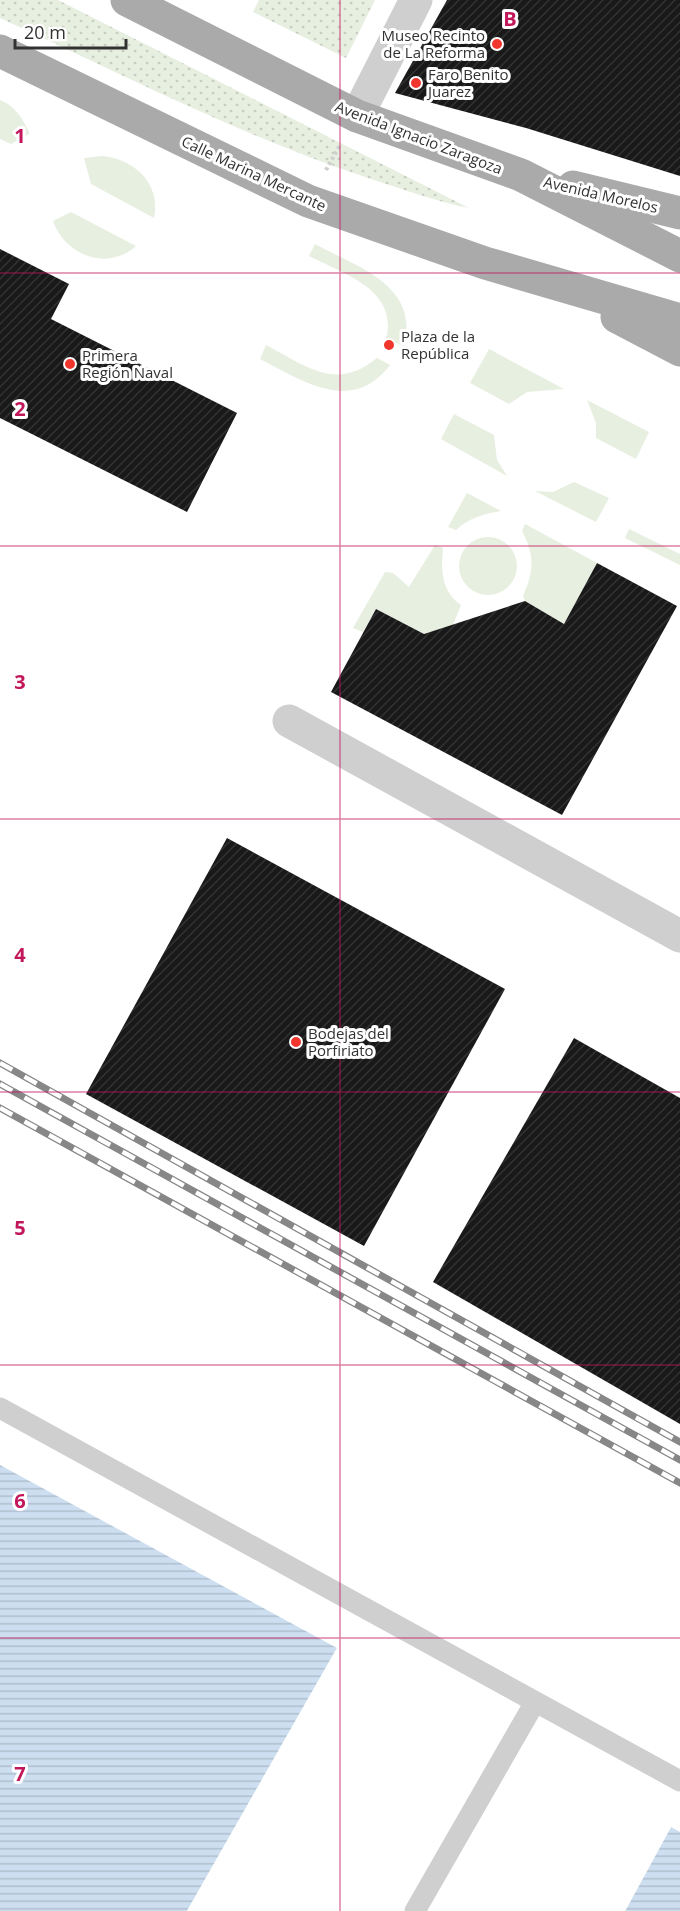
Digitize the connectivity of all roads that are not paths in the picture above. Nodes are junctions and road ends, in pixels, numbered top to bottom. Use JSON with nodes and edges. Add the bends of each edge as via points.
{"nodes":[{"id":1,"x":127,"y":0,"type":"edge"},
{"id":2,"x":416,"y":0,"type":"edge"},
{"id":3,"x":0,"y":51,"type":"edge"},
{"id":4,"x":357,"y":116,"type":"junction"},
{"id":5,"x":521,"y":175,"type":"junction"},
{"id":6,"x":680,"y":213,"type":"edge"},
{"id":7,"x":680,"y":256,"type":"edge"},
{"id":8,"x":552,"y":282,"type":"junction"},
{"id":9,"x":680,"y":320,"type":"edge"},
{"id":10,"x":680,"y":350,"type":"edge"},
{"id":11,"x":289,"y":721,"type":"dead end"},
{"id":12,"x":680,"y":936,"type":"edge"},
{"id":13,"x":0,"y":1408,"type":"edge"},
{"id":14,"x":536,"y":1702,"type":"junction"},
{"id":15,"x":680,"y":1781,"type":"edge"},
{"id":16,"x":415,"y":1911,"type":"edge"}],
"edges":[{"from":1,"to":4,"type":"main road","name":"Avenida Ignacio Zaragoza"},
{"from":2,"to":4,"type":"street"},
{"from":3,"to":8,"type":"main road","name":"Calle Marina Mercante","via":[[308,201],[485,263]]},
{"from":4,"to":5,"type":"main road","name":"Avenida Ignacio Zaragoza"},
{"from":5,"to":6,"type":"main road","name":"Avenida Morelos"},
{"from":5,"to":7,"type":"main road","name":"Avenida Ignacio Zaragoza"},
{"from":8,"to":9,"type":"main road","name":"Calle Marina Mercante"},
{"from":8,"to":10,"type":"main road","name":"Calle Marina Mercante"},
{"from":11,"to":12,"type":"street"},
{"from":13,"to":14,"type":"lane"},
{"from":14,"to":15,"type":"lane"},
{"from":14,"to":16,"type":"lane"}]}
